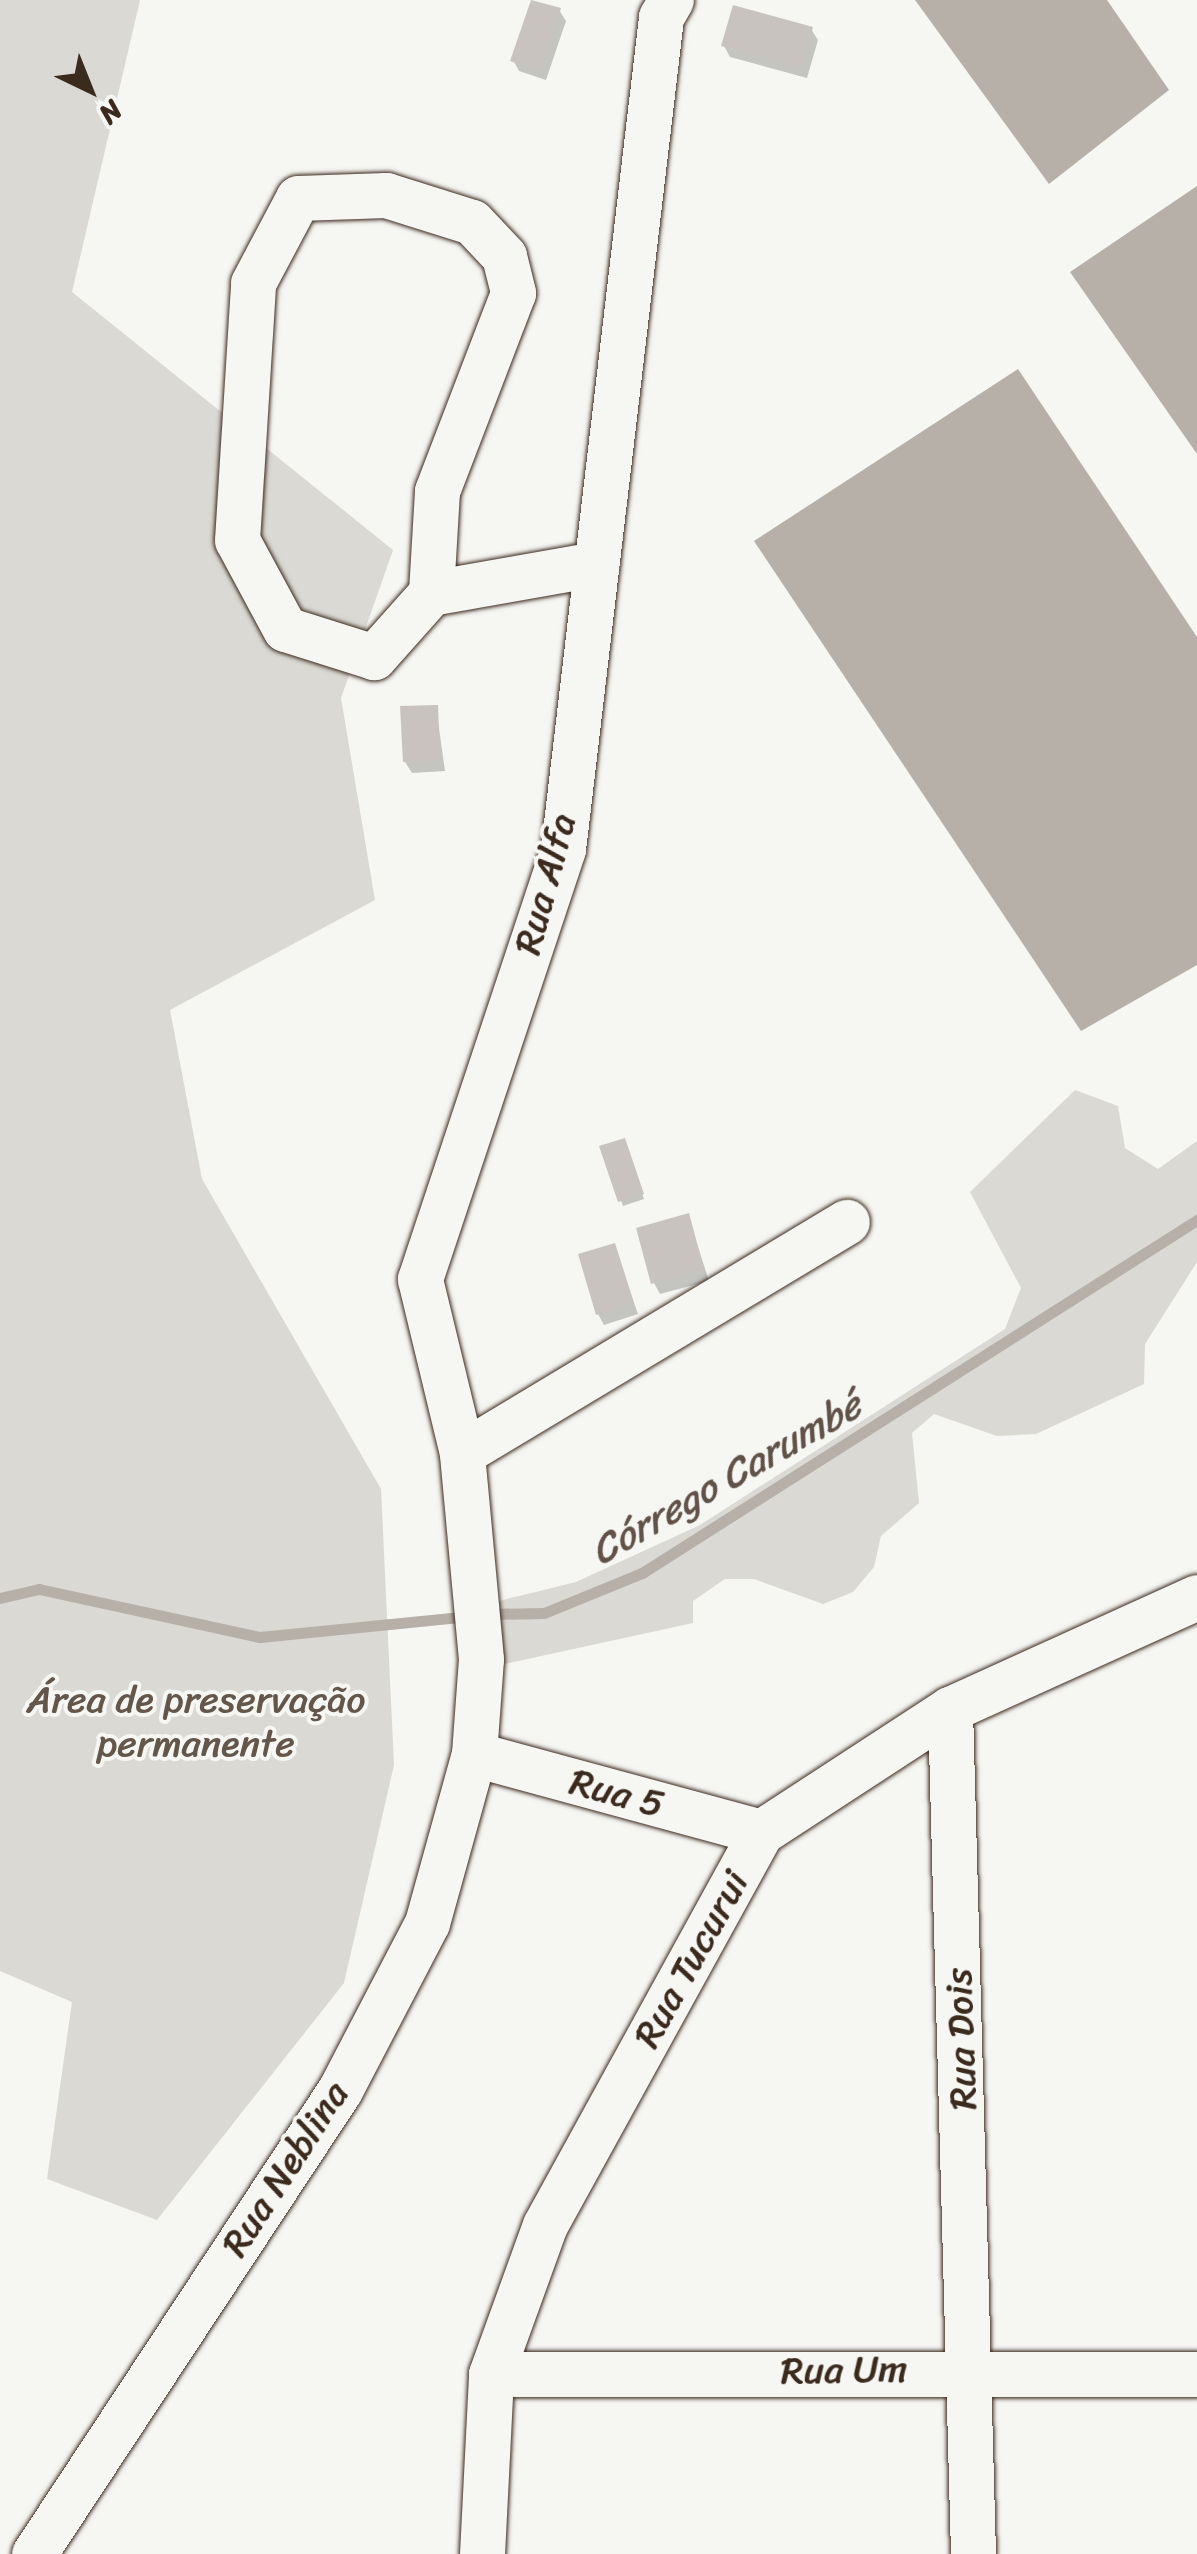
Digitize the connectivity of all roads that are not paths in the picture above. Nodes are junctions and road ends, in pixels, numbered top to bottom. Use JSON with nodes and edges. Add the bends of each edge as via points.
{"nodes":[{"id":1,"x":671,"y":0,"type":"edge"},
{"id":2,"x":596,"y":564,"type":"junction"},
{"id":3,"x":430,"y":593,"type":"junction"},
{"id":4,"x":847,"y":1222,"type":"dead end"},
{"id":5,"x":462,"y":1453,"type":"junction"},
{"id":6,"x":1197,"y":1597,"type":"edge"},
{"id":7,"x":950,"y":1709,"type":"junction"},
{"id":8,"x":474,"y":1754,"type":"junction"},
{"id":9,"x":760,"y":1832,"type":"junction"},
{"id":10,"x":973,"y":2369,"type":"junction"},
{"id":11,"x":491,"y":2374,"type":"junction"},
{"id":12,"x":1197,"y":2374,"type":"edge"},
{"id":13,"x":34,"y":2554,"type":"edge"},
{"id":14,"x":482,"y":2554,"type":"edge"},
{"id":15,"x":972,"y":2554,"type":"edge"}],
"edges":[{"from":1,"to":2,"type":"street","name":"Rua Alfa","via":[[661,17]]},
{"from":2,"to":3,"type":"street"},
{"from":2,"to":5,"type":"street","name":"Rua Alfa","via":[[563,850],[420,1278]]},
{"from":3,"to":3,"type":"street","via":[[437,491],[513,293],[504,256],[472,222],[386,194],[298,198],[252,283],[238,540],[285,630],[374,657]]},
{"from":4,"to":5,"type":"street"},
{"from":5,"to":8,"type":"street","name":"Rua Alfa","via":[[481,1659]]},
{"from":6,"to":7,"type":"street","name":"Rua Tucurui"},
{"from":7,"to":9,"type":"street","name":"Rua Tucurui"},
{"from":7,"to":10,"type":"street","name":"Rua Dois"},
{"from":8,"to":9,"type":"street","name":"Rua 5"},
{"from":8,"to":13,"type":"street","name":"Rua Neblina","via":[[427,1923],[340,2090]]},
{"from":9,"to":11,"type":"street","name":"Rua Tucurui","via":[[545,2226]]},
{"from":10,"to":11,"type":"street","name":"Rua Um"},
{"from":10,"to":12,"type":"street","name":"Rua Um"},
{"from":10,"to":15,"type":"street","name":"Rua Dois"},
{"from":11,"to":14,"type":"street","name":"Rua Tucurui"}]}
